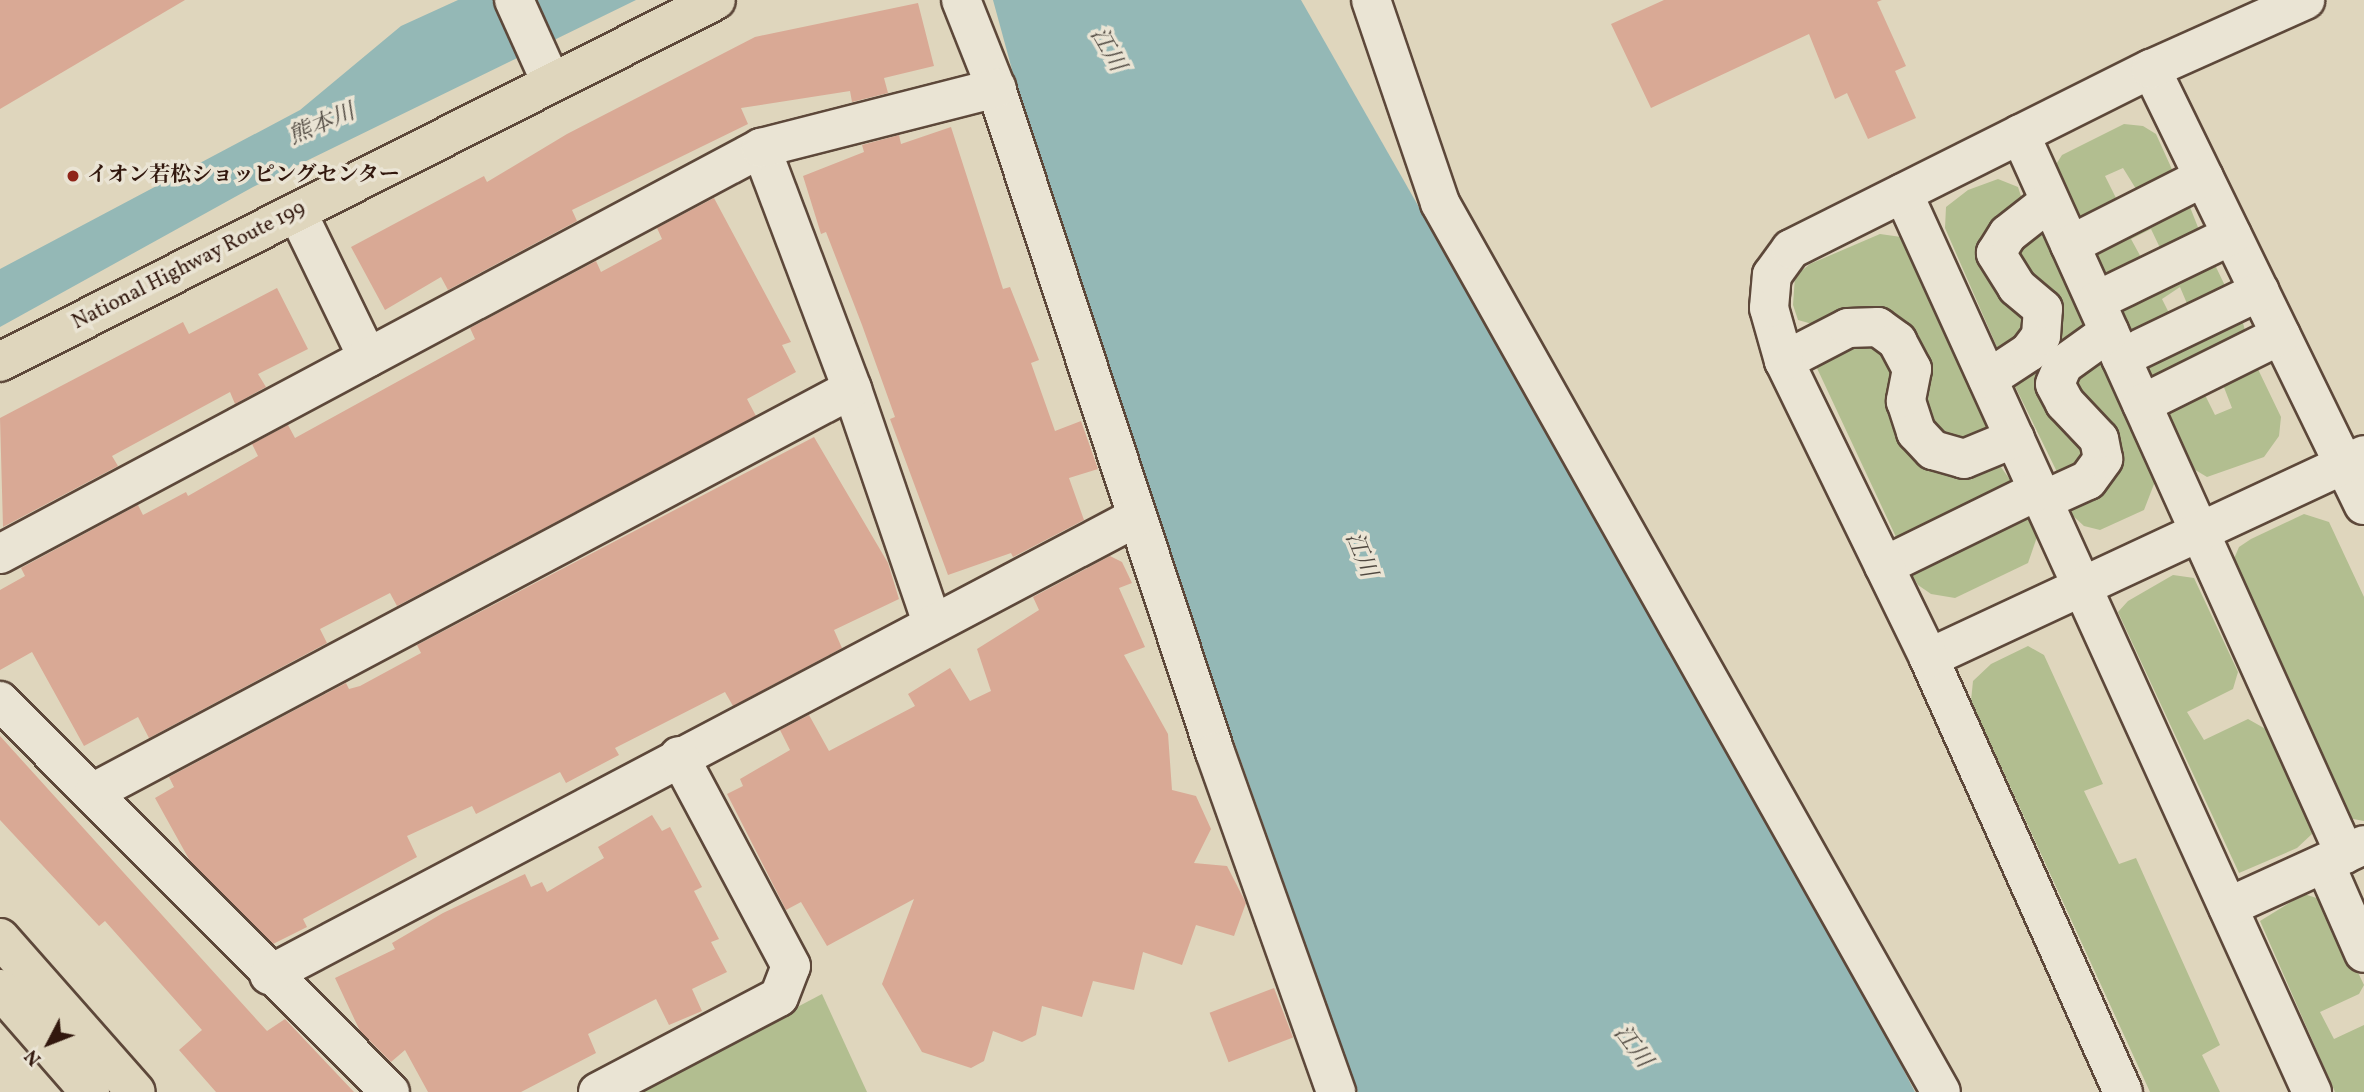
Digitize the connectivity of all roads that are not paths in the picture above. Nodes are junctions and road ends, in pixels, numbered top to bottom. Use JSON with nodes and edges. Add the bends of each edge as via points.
{"nodes":[{"id":1,"x":514,"y":0,"type":"edge"},
{"id":2,"x":716,"y":0,"type":"edge"},
{"id":3,"x":961,"y":0,"type":"edge"},
{"id":4,"x":1371,"y":0,"type":"edge"},
{"id":5,"x":2305,"y":0,"type":"edge"},
{"id":6,"x":2151,"y":69,"type":"junction"},
{"id":7,"x":551,"y":82,"type":"junction"},
{"id":8,"x":996,"y":89,"type":"junction"},
{"id":9,"x":2020,"y":134,"type":"junction"},
{"id":10,"x":761,"y":148,"type":"junction"},
{"id":11,"x":2204,"y":177,"type":"junction"},
{"id":12,"x":1903,"y":193,"type":"junction"},
{"id":13,"x":2050,"y":201,"type":"junction"},
{"id":14,"x":297,"y":212,"type":"junction"},
{"id":15,"x":2232,"y":235,"type":"junction"},
{"id":16,"x":2070,"y":245,"type":"junction"},
{"id":17,"x":2260,"y":291,"type":"junction"},
{"id":18,"x":2109,"y":330,"type":"junction"},
{"id":19,"x":2281,"y":335,"type":"junction"},
{"id":20,"x":368,"y":358,"type":"junction"},
{"id":21,"x":0,"y":362,"type":"edge"},
{"id":22,"x":1784,"y":362,"type":"junction"},
{"id":23,"x":1988,"y":379,"type":"junction"},
{"id":24,"x":852,"y":389,"type":"junction"},
{"id":25,"x":2142,"y":404,"type":"junction"},
{"id":26,"x":2015,"y":438,"type":"junction"},
{"id":27,"x":2354,"y":459,"type":"edge"},
{"id":28,"x":2041,"y":495,"type":"junction"},
{"id":29,"x":2364,"y":505,"type":"edge"},
{"id":30,"x":1137,"y":517,"type":"junction"},
{"id":31,"x":2200,"y":532,"type":"junction"},
{"id":32,"x":0,"y":554,"type":"edge"},
{"id":33,"x":1884,"y":566,"type":"junction"},
{"id":34,"x":2083,"y":586,"type":"junction"},
{"id":35,"x":932,"y":623,"type":"junction"},
{"id":36,"x":1929,"y":659,"type":"junction"},
{"id":37,"x":0,"y":701,"type":"edge"},
{"id":38,"x":680,"y":756,"type":"junction"},
{"id":39,"x":94,"y":792,"type":"junction"},
{"id":40,"x":2345,"y":854,"type":"edge"},
{"id":41,"x":2228,"y":907,"type":"junction"},
{"id":42,"x":0,"y":938,"type":"edge"},
{"id":43,"x":2364,"y":953,"type":"edge"},
{"id":44,"x":269,"y":975,"type":"junction"},
{"id":45,"x":0,"y":989,"type":"edge"},
{"id":46,"x":126,"y":1088,"type":"edge"},
{"id":47,"x":90,"y":1092,"type":"edge"},
{"id":48,"x":390,"y":1092,"type":"edge"},
{"id":49,"x":598,"y":1092,"type":"edge"},
{"id":50,"x":1336,"y":1092,"type":"edge"},
{"id":51,"x":1941,"y":1092,"type":"edge"},
{"id":52,"x":2123,"y":1092,"type":"edge"},
{"id":53,"x":2312,"y":1092,"type":"edge"}],
"edges":[{"from":1,"to":7,"type":"street"},
{"from":2,"to":7,"type":"highway","name":"National Highway Route 199"},
{"from":3,"to":8,"type":"street"},
{"from":4,"to":51,"type":"street","via":[[1440,203]]},
{"from":5,"to":6,"type":"street"},
{"from":6,"to":9,"type":"street"},
{"from":6,"to":11,"type":"street"},
{"from":7,"to":14,"type":"highway","name":"National Highway Route 199"},
{"from":8,"to":10,"type":"street"},
{"from":8,"to":30,"type":"street"},
{"from":9,"to":12,"type":"street"},
{"from":9,"to":13,"type":"street"},
{"from":10,"to":20,"type":"street"},
{"from":10,"to":24,"type":"street"},
{"from":11,"to":15,"type":"street"},
{"from":11,"to":16,"type":"street"},
{"from":12,"to":22,"type":"street","via":[[1791,249],[1772,275],[1769,308]]},
{"from":12,"to":23,"type":"street"},
{"from":13,"to":16,"type":"street"},
{"from":13,"to":23,"type":"street","via":[[2008,234],[1996,253],[2002,269],[2043,309],[2041,336],[2029,352]]},
{"from":14,"to":20,"type":"street"},
{"from":14,"to":21,"type":"highway","name":"National Highway Route 199"},
{"from":15,"to":17,"type":"street"},
{"from":15,"to":18,"type":"street"},
{"from":16,"to":18,"type":"street"},
{"from":17,"to":18,"type":"street"},
{"from":17,"to":19,"type":"street"},
{"from":18,"to":25,"type":"street"},
{"from":18,"to":28,"type":"street","via":[[2063,366],[2055,384],[2065,403],[2099,439],[2103,459],[2088,480]]},
{"from":19,"to":25,"type":"street"},
{"from":19,"to":27,"type":"street"},
{"from":20,"to":32,"type":"street"},
{"from":22,"to":26,"type":"street","via":[[1848,328],[1878,327],[1897,341],[1912,369],[1906,401],[1916,432],[1933,450],[1964,459]]},
{"from":22,"to":33,"type":"street"},
{"from":23,"to":26,"type":"street"},
{"from":24,"to":35,"type":"street"},
{"from":24,"to":39,"type":"street"},
{"from":25,"to":31,"type":"street"},
{"from":26,"to":28,"type":"street"},
{"from":27,"to":29,"type":"street"},
{"from":27,"to":31,"type":"street"},
{"from":28,"to":33,"type":"street"},
{"from":28,"to":34,"type":"street"},
{"from":30,"to":35,"type":"street"},
{"from":30,"to":50,"type":"street"},
{"from":31,"to":34,"type":"street"},
{"from":31,"to":40,"type":"street"},
{"from":33,"to":36,"type":"street"},
{"from":34,"to":36,"type":"street"},
{"from":34,"to":41,"type":"street"},
{"from":35,"to":38,"type":"street"},
{"from":36,"to":52,"type":"street"},
{"from":37,"to":39,"type":"street"},
{"from":38,"to":44,"type":"street"},
{"from":38,"to":49,"type":"street","via":[[791,967],[779,998]]},
{"from":39,"to":44,"type":"street"},
{"from":40,"to":41,"type":"street"},
{"from":40,"to":43,"type":"street"},
{"from":41,"to":53,"type":"street"},
{"from":42,"to":46,"type":"highway"},
{"from":44,"to":48,"type":"street"},
{"from":45,"to":47,"type":"highway"}]}
